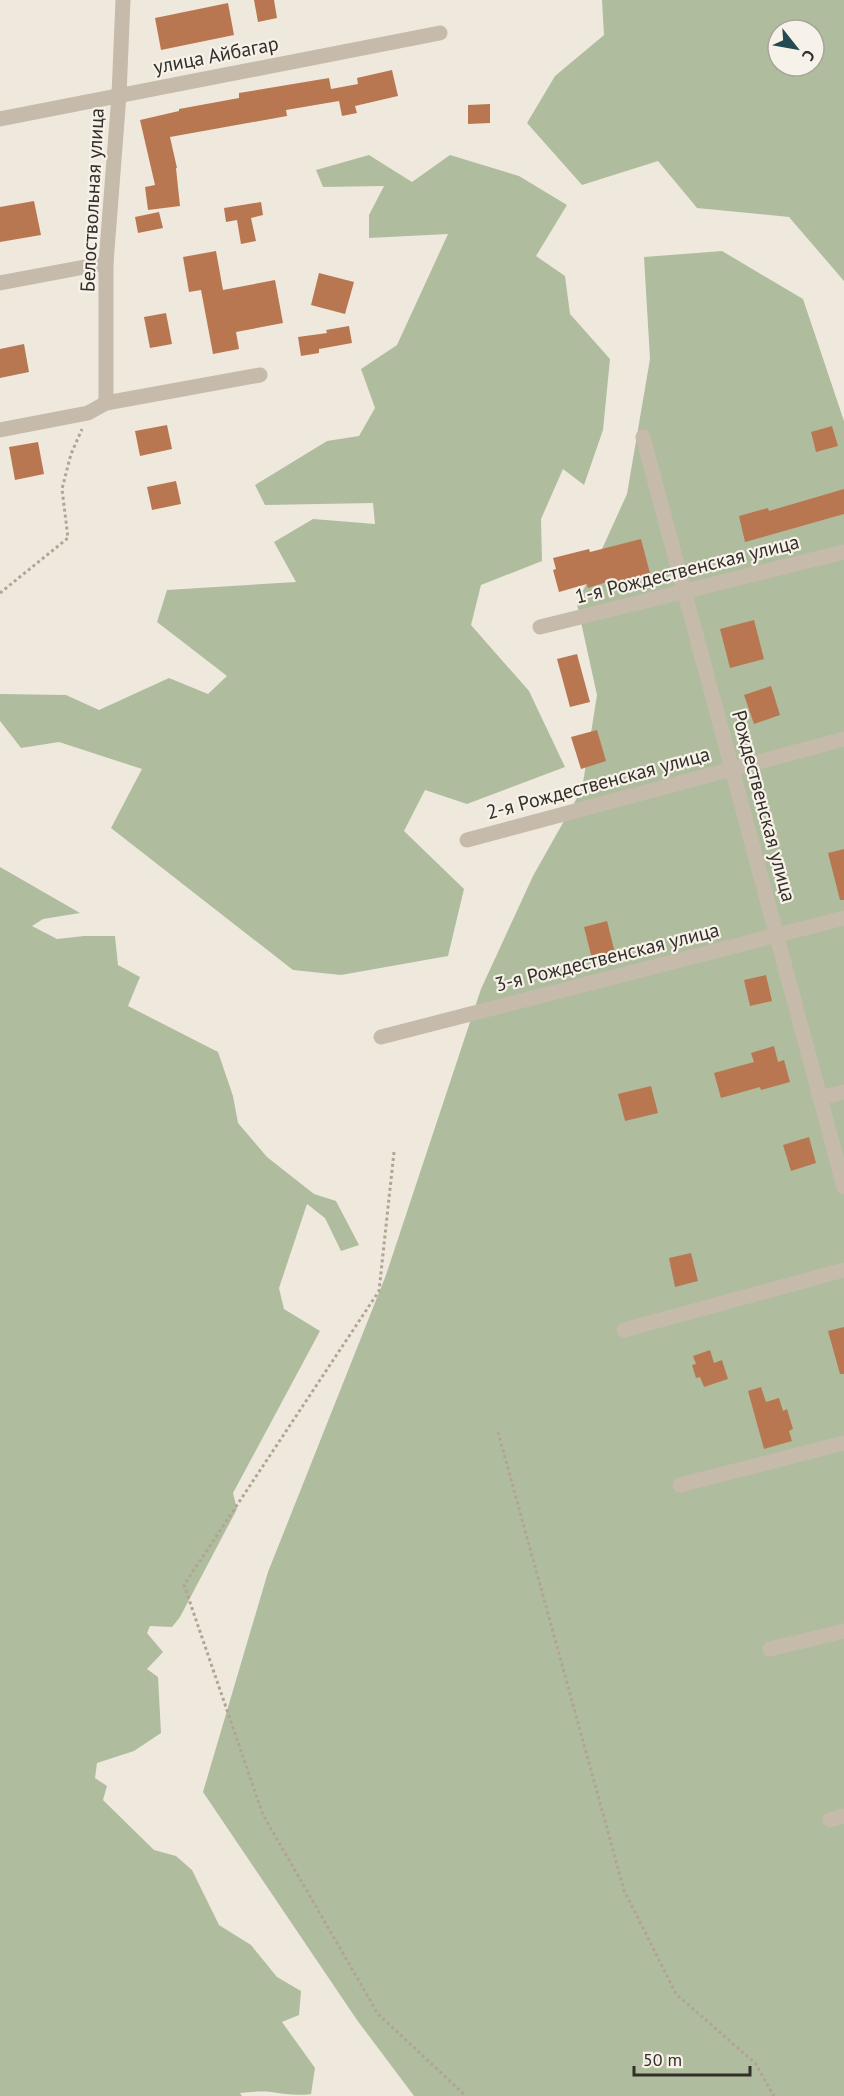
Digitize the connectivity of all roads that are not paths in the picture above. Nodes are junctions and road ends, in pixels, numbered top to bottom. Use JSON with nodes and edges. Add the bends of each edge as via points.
{"nodes":[{"id":1,"x":123,"y":0,"type":"edge"},
{"id":2,"x":440,"y":33,"type":"dead end"},
{"id":3,"x":119,"y":95,"type":"junction"},
{"id":4,"x":0,"y":119,"type":"edge"},
{"id":5,"x":106,"y":263,"type":"junction"},
{"id":6,"x":0,"y":283,"type":"edge"},
{"id":7,"x":260,"y":375,"type":"dead end"},
{"id":8,"x":106,"y":403,"type":"junction"},
{"id":9,"x":0,"y":430,"type":"edge"},
{"id":10,"x":643,"y":437,"type":"dead end"},
{"id":11,"x":844,"y":552,"type":"edge"},
{"id":12,"x":685,"y":591,"type":"junction"},
{"id":13,"x":540,"y":627,"type":"dead end"},
{"id":14,"x":844,"y":739,"type":"edge"},
{"id":15,"x":732,"y":769,"type":"junction"},
{"id":16,"x":467,"y":840,"type":"dead end"},
{"id":17,"x":844,"y":918,"type":"edge"},
{"id":18,"x":777,"y":935,"type":"junction"},
{"id":19,"x":381,"y":1037,"type":"dead end"},
{"id":20,"x":844,"y":1092,"type":"edge"},
{"id":21,"x":820,"y":1098,"type":"junction"},
{"id":22,"x":844,"y":1187,"type":"edge"},
{"id":23,"x":844,"y":1270,"type":"edge"},
{"id":24,"x":624,"y":1330,"type":"dead end"},
{"id":25,"x":844,"y":1443,"type":"edge"},
{"id":26,"x":680,"y":1485,"type":"dead end"},
{"id":27,"x":844,"y":1631,"type":"edge"},
{"id":28,"x":770,"y":1649,"type":"dead end"}],
"edges":[{"from":1,"to":3,"type":"street","name":"Белоствольная улица"},
{"from":2,"to":3,"type":"street","name":"улица Айбагар"},
{"from":3,"to":4,"type":"street","name":"улица Айбагар"},
{"from":3,"to":5,"type":"street","name":"Белоствольная улица"},
{"from":5,"to":6,"type":"street"},
{"from":5,"to":8,"type":"street","name":"Белоствольная улица"},
{"from":7,"to":8,"type":"street"},
{"from":8,"to":9,"type":"street","via":[[88,413]]},
{"from":10,"to":12,"type":"street","name":"Рождественская улица"},
{"from":11,"to":12,"type":"street","name":"1-я Рождественская улица"},
{"from":12,"to":13,"type":"street","name":"1-я Рождественская улица"},
{"from":12,"to":15,"type":"street","name":"Рождественская улица"},
{"from":14,"to":15,"type":"street","name":"2-я Рождественская улица"},
{"from":15,"to":16,"type":"street","name":"2-я Рождественская улица"},
{"from":15,"to":18,"type":"street","name":"Рождественская улица"},
{"from":17,"to":18,"type":"street","name":"3-я Рождественская улица"},
{"from":18,"to":19,"type":"street","name":"3-я Рождественская улица"},
{"from":18,"to":21,"type":"street","name":"Рождественская улица"},
{"from":20,"to":21,"type":"street"},
{"from":21,"to":22,"type":"street","name":"Рождественская улица"},
{"from":23,"to":24,"type":"street"},
{"from":25,"to":26,"type":"street"},
{"from":27,"to":28,"type":"street"}]}
